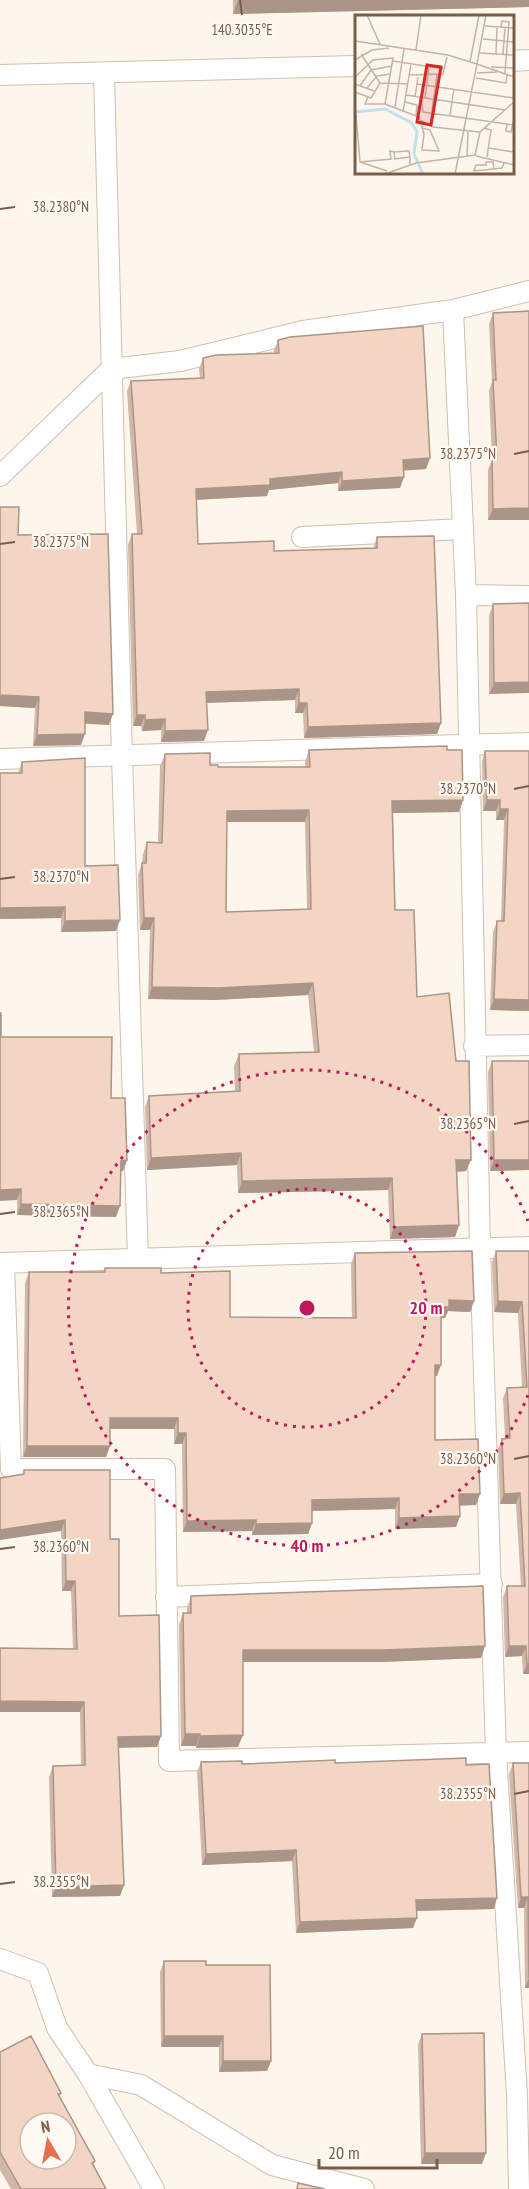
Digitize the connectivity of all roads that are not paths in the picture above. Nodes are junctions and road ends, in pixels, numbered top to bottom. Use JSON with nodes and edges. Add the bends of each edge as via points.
{"nodes":[{"id":1,"x":529,"y":60,"type":"edge"},
{"id":2,"x":514,"y":61,"type":"edge"},
{"id":3,"x":355,"y":66,"type":"edge"},
{"id":4,"x":104,"y":74,"type":"junction"},
{"id":5,"x":0,"y":75,"type":"edge"},
{"id":6,"x":529,"y":291,"type":"edge"},
{"id":7,"x":453,"y":310,"type":"junction"},
{"id":8,"x":111,"y":369,"type":"junction"},
{"id":9,"x":0,"y":476,"type":"edge"},
{"id":10,"x":463,"y":529,"type":"junction"},
{"id":11,"x":302,"y":537,"type":"dead end"},
{"id":12,"x":466,"y":596,"type":"junction"},
{"id":13,"x":529,"y":596,"type":"edge"},
{"id":14,"x":529,"y":743,"type":"edge"},
{"id":15,"x":468,"y":744,"type":"junction"},
{"id":16,"x":122,"y":757,"type":"junction"},
{"id":17,"x":0,"y":759,"type":"edge"},
{"id":18,"x":529,"y":1045,"type":"edge"},
{"id":19,"x":474,"y":1046,"type":"junction"},
{"id":20,"x":529,"y":1247,"type":"edge"},
{"id":21,"x":480,"y":1248,"type":"junction"},
{"id":22,"x":138,"y":1258,"type":"junction"},
{"id":23,"x":2,"y":1263,"type":"edge"},
{"id":24,"x":492,"y":1584,"type":"junction"},
{"id":25,"x":166,"y":1596,"type":"junction"},
{"id":26,"x":529,"y":1752,"type":"edge"},
{"id":27,"x":496,"y":1754,"type":"junction"},
{"id":28,"x":0,"y":1959,"type":"edge"},
{"id":29,"x":88,"y":2074,"type":"junction"},
{"id":30,"x":523,"y":2095,"type":"edge"},
{"id":31,"x":154,"y":2189,"type":"edge"},
{"id":32,"x":364,"y":2189,"type":"edge"},
{"id":33,"x":519,"y":2189,"type":"edge"}],
"edges":[{"from":1,"to":2,"type":"lane"},
{"from":3,"to":4,"type":"lane"},
{"from":4,"to":5,"type":"lane"},
{"from":4,"to":8,"type":"lane"},
{"from":6,"to":7,"type":"lane"},
{"from":7,"to":8,"type":"lane","via":[[303,331],[180,361]]},
{"from":7,"to":10,"type":"lane"},
{"from":8,"to":9,"type":"lane"},
{"from":8,"to":16,"type":"lane"},
{"from":10,"to":11,"type":"lane"},
{"from":10,"to":12,"type":"lane"},
{"from":12,"to":13,"type":"lane"},
{"from":12,"to":15,"type":"lane"},
{"from":14,"to":15,"type":"lane"},
{"from":15,"to":16,"type":"lane"},
{"from":15,"to":19,"type":"lane"},
{"from":16,"to":17,"type":"lane"},
{"from":16,"to":22,"type":"lane"},
{"from":18,"to":19,"type":"lane"},
{"from":19,"to":21,"type":"lane"},
{"from":20,"to":21,"type":"lane"},
{"from":21,"to":22,"type":"lane"},
{"from":21,"to":24,"type":"lane"},
{"from":22,"to":23,"type":"lane"},
{"from":23,"to":25,"type":"lane","via":[[10,1469],[165,1469]]},
{"from":24,"to":25,"type":"lane"},
{"from":24,"to":27,"type":"lane"},
{"from":25,"to":27,"type":"lane","via":[[169,1761]]},
{"from":26,"to":27,"type":"lane"},
{"from":27,"to":30,"type":"lane"},
{"from":28,"to":29,"type":"lane","via":[[38,1973],[57,2028]]},
{"from":29,"to":31,"type":"lane"},
{"from":29,"to":32,"type":"lane","via":[[141,2085],[272,2165]]},
{"from":30,"to":33,"type":"lane"}]}
